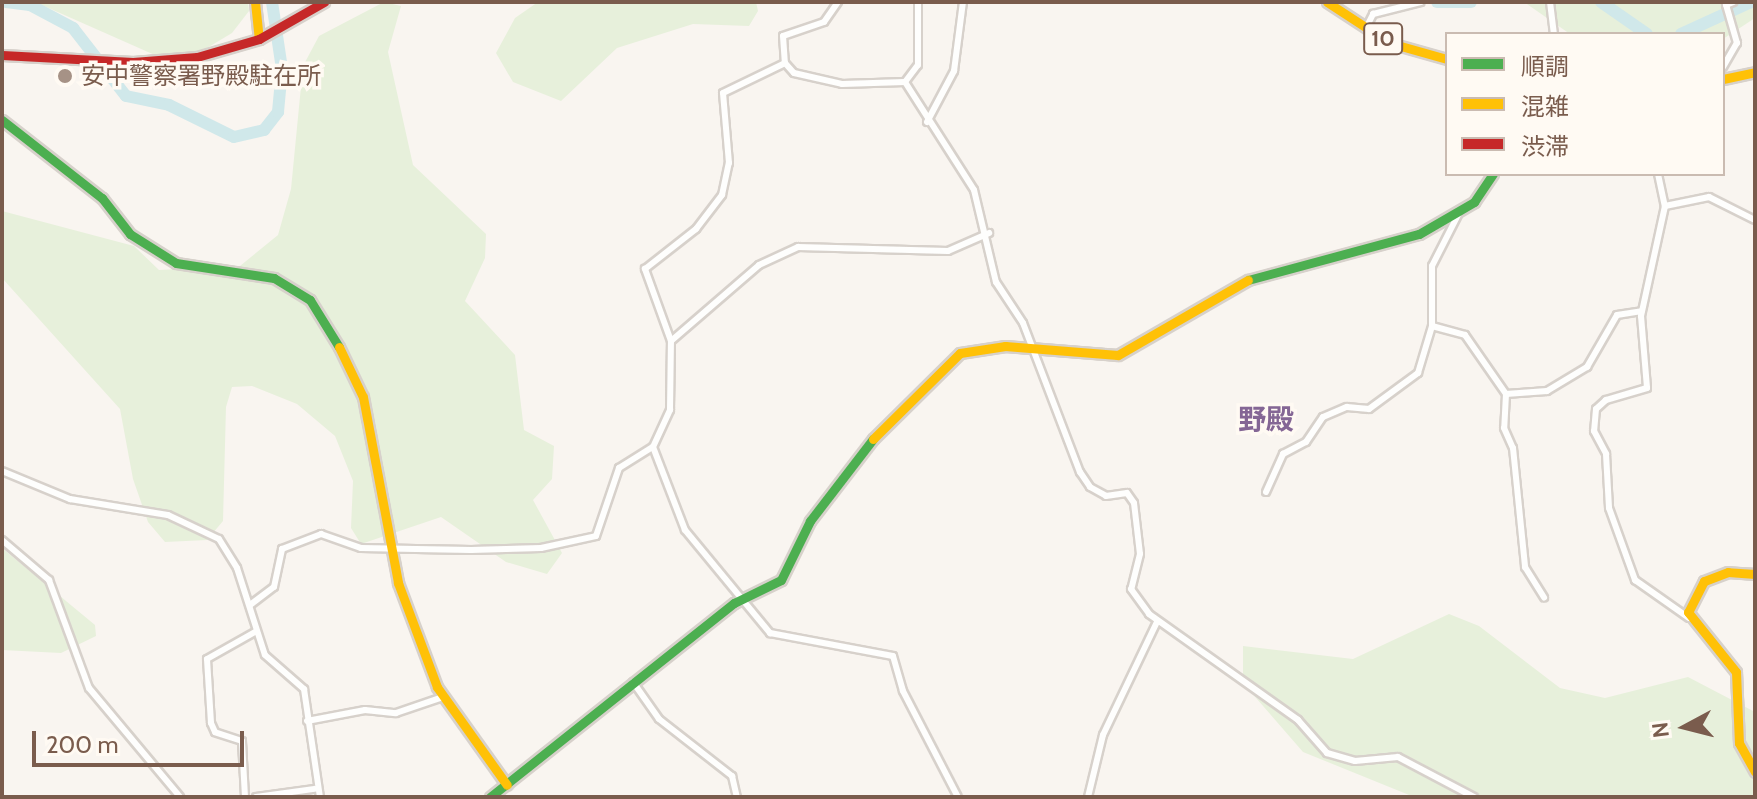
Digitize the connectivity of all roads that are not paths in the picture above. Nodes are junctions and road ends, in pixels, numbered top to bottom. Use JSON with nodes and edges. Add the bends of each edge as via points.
{"nodes":[{"id":1,"x":255,"y":2,"type":"edge"},
{"id":2,"x":324,"y":2,"type":"edge"},
{"id":3,"x":838,"y":2,"type":"edge"},
{"id":4,"x":918,"y":2,"type":"edge"},
{"id":5,"x":963,"y":2,"type":"edge"},
{"id":6,"x":1327,"y":2,"type":"edge"},
{"id":7,"x":1421,"y":2,"type":"edge"},
{"id":8,"x":1550,"y":2,"type":"edge"},
{"id":9,"x":1733,"y":2,"type":"edge"},
{"id":10,"x":1366,"y":28,"type":"junction"},
{"id":11,"x":1554,"y":32,"type":"edge"},
{"id":12,"x":261,"y":37,"type":"junction"},
{"id":13,"x":2,"y":55,"type":"edge"},
{"id":14,"x":1445,"y":58,"type":"edge"},
{"id":15,"x":785,"y":63,"type":"junction"},
{"id":16,"x":1725,"y":64,"type":"edge"},
{"id":17,"x":1755,"y":72,"type":"edge"},
{"id":18,"x":1725,"y":79,"type":"edge"},
{"id":19,"x":905,"y":82,"type":"junction"},
{"id":20,"x":2,"y":120,"type":"edge"},
{"id":21,"x":927,"y":122,"type":"junction"},
{"id":22,"x":1491,"y":176,"type":"edge"},
{"id":23,"x":1658,"y":176,"type":"edge"},
{"id":24,"x":1665,"y":206,"type":"junction"},
{"id":25,"x":1459,"y":213,"type":"junction"},
{"id":26,"x":1755,"y":220,"type":"edge"},
{"id":27,"x":989,"y":233,"type":"junction"},
{"id":28,"x":1642,"y":311,"type":"junction"},
{"id":29,"x":1432,"y":326,"type":"junction"},
{"id":30,"x":671,"y":341,"type":"junction"},
{"id":31,"x":1031,"y":349,"type":"junction"},
{"id":32,"x":1506,"y":394,"type":"junction"},
{"id":33,"x":653,"y":447,"type":"junction"},
{"id":34,"x":2,"y":471,"type":"edge"},
{"id":35,"x":1266,"y":492,"type":"dead end"},
{"id":36,"x":2,"y":540,"type":"edge"},
{"id":37,"x":389,"y":548,"type":"junction"},
{"id":38,"x":1755,"y":574,"type":"edge"},
{"id":39,"x":742,"y":598,"type":"junction"},
{"id":40,"x":1544,"y":598,"type":"dead end"},
{"id":41,"x":250,"y":605,"type":"junction"},
{"id":42,"x":1689,"y":618,"type":"junction"},
{"id":43,"x":1157,"y":622,"type":"junction"},
{"id":44,"x":255,"y":632,"type":"junction"},
{"id":45,"x":633,"y":682,"type":"junction"},
{"id":46,"x":443,"y":697,"type":"junction"},
{"id":47,"x":307,"y":721,"type":"junction"},
{"id":48,"x":1755,"y":772,"type":"edge"},
{"id":49,"x":507,"y":785,"type":"junction"},
{"id":50,"x":314,"y":789,"type":"junction"},
{"id":51,"x":180,"y":797,"type":"edge"},
{"id":52,"x":245,"y":797,"type":"edge"},
{"id":53,"x":256,"y":797,"type":"edge"},
{"id":54,"x":320,"y":797,"type":"edge"},
{"id":55,"x":490,"y":797,"type":"edge"},
{"id":56,"x":737,"y":797,"type":"edge"},
{"id":57,"x":958,"y":797,"type":"edge"},
{"id":58,"x":1088,"y":797,"type":"edge"},
{"id":59,"x":1474,"y":797,"type":"edge"}],
"edges":[{"from":1,"to":12,"type":"street"},
{"from":2,"to":12,"type":"street","via":[[291,25]]},
{"from":3,"to":15,"type":"street","via":[[824,22],[787,31]]},
{"from":4,"to":19,"type":"street","via":[[918,65]]},
{"from":5,"to":21,"type":"street","via":[[954,71]]},
{"from":6,"to":10,"type":"street","number":"10"},
{"from":7,"to":10,"type":"street","via":[[1373,14]]},
{"from":8,"to":11,"type":"street"},
{"from":9,"to":16,"type":"street","via":[[1727,9],[1737,43]]},
{"from":10,"to":14,"type":"street","number":"10"},
{"from":12,"to":13,"type":"street","via":[[197,57],[110,62]]},
{"from":15,"to":19,"type":"street","via":[[803,77],[842,84]]},
{"from":15,"to":30,"type":"street","via":[[723,93],[729,163],[722,195],[696,229],[645,269]]},
{"from":17,"to":18,"type":"street"},
{"from":19,"to":21,"type":"street"},
{"from":20,"to":37,"type":"street","via":[[102,198],[130,234],[176,263],[274,278],[310,300],[354,371]]},
{"from":21,"to":27,"type":"street","via":[[974,190]]},
{"from":22,"to":25,"type":"street"},
{"from":23,"to":24,"type":"street"},
{"from":24,"to":26,"type":"street","via":[[1709,197]]},
{"from":24,"to":28,"type":"street"},
{"from":25,"to":29,"type":"street","via":[[1432,266]]},
{"from":25,"to":31,"type":"street","via":[[1383,248],[1263,272],[1118,355]]},
{"from":27,"to":30,"type":"street","via":[[948,251],[789,250],[719,295]]},
{"from":27,"to":31,"type":"street","via":[[996,282],[1017,308]]},
{"from":28,"to":32,"type":"street","via":[[1617,315],[1608,342],[1587,367],[1547,391]]},
{"from":28,"to":42,"type":"street","via":[[1647,388],[1606,400],[1596,409],[1594,431],[1606,454],[1609,508],[1635,580]]},
{"from":29,"to":32,"type":"street","via":[[1465,335]]},
{"from":29,"to":35,"type":"street","via":[[1418,373],[1369,409],[1347,407],[1323,417],[1306,442],[1283,454]]},
{"from":30,"to":33,"type":"street","via":[[670,410]]},
{"from":31,"to":39,"type":"street","via":[[960,353],[914,385],[810,521],[781,580]]},
{"from":31,"to":43,"type":"street","via":[[1090,487],[1106,496],[1127,493],[1134,503],[1140,554],[1131,589]]},
{"from":32,"to":40,"type":"street","via":[[1504,428],[1513,448],[1525,567]]},
{"from":33,"to":37,"type":"street","via":[[619,468],[604,526],[586,542]]},
{"from":33,"to":39,"type":"street","via":[[673,510]]},
{"from":34,"to":41,"type":"street","via":[[70,499],[200,526],[229,552]]},
{"from":36,"to":51,"type":"street","via":[[49,580],[89,688]]},
{"from":37,"to":41,"type":"street","via":[[352,547],[325,534],[302,538],[282,549],[274,587]]},
{"from":37,"to":46,"type":"street"},
{"from":38,"to":42,"type":"street","via":[[1728,572],[1704,581],[1689,602]]},
{"from":39,"to":45,"type":"street"},
{"from":39,"to":57,"type":"street","via":[[770,633],[893,656],[903,691]]},
{"from":41,"to":44,"type":"street"},
{"from":42,"to":48,"type":"street","via":[[1736,672],[1739,743]]},
{"from":43,"to":58,"type":"street","via":[[1103,735]]},
{"from":43,"to":59,"type":"street","via":[[1289,713],[1327,753],[1355,761],[1398,757]]},
{"from":44,"to":47,"type":"street","via":[[271,663],[302,685]]},
{"from":44,"to":52,"type":"street","via":[[207,659],[211,723],[215,732],[242,741]]},
{"from":45,"to":49,"type":"street"},
{"from":45,"to":56,"type":"street","via":[[659,719],[732,776]]},
{"from":46,"to":47,"type":"street","via":[[396,713],[365,710]]},
{"from":46,"to":49,"type":"street"},
{"from":47,"to":50,"type":"street"},
{"from":49,"to":55,"type":"street"},
{"from":50,"to":53,"type":"street"},
{"from":50,"to":54,"type":"street"}]}
